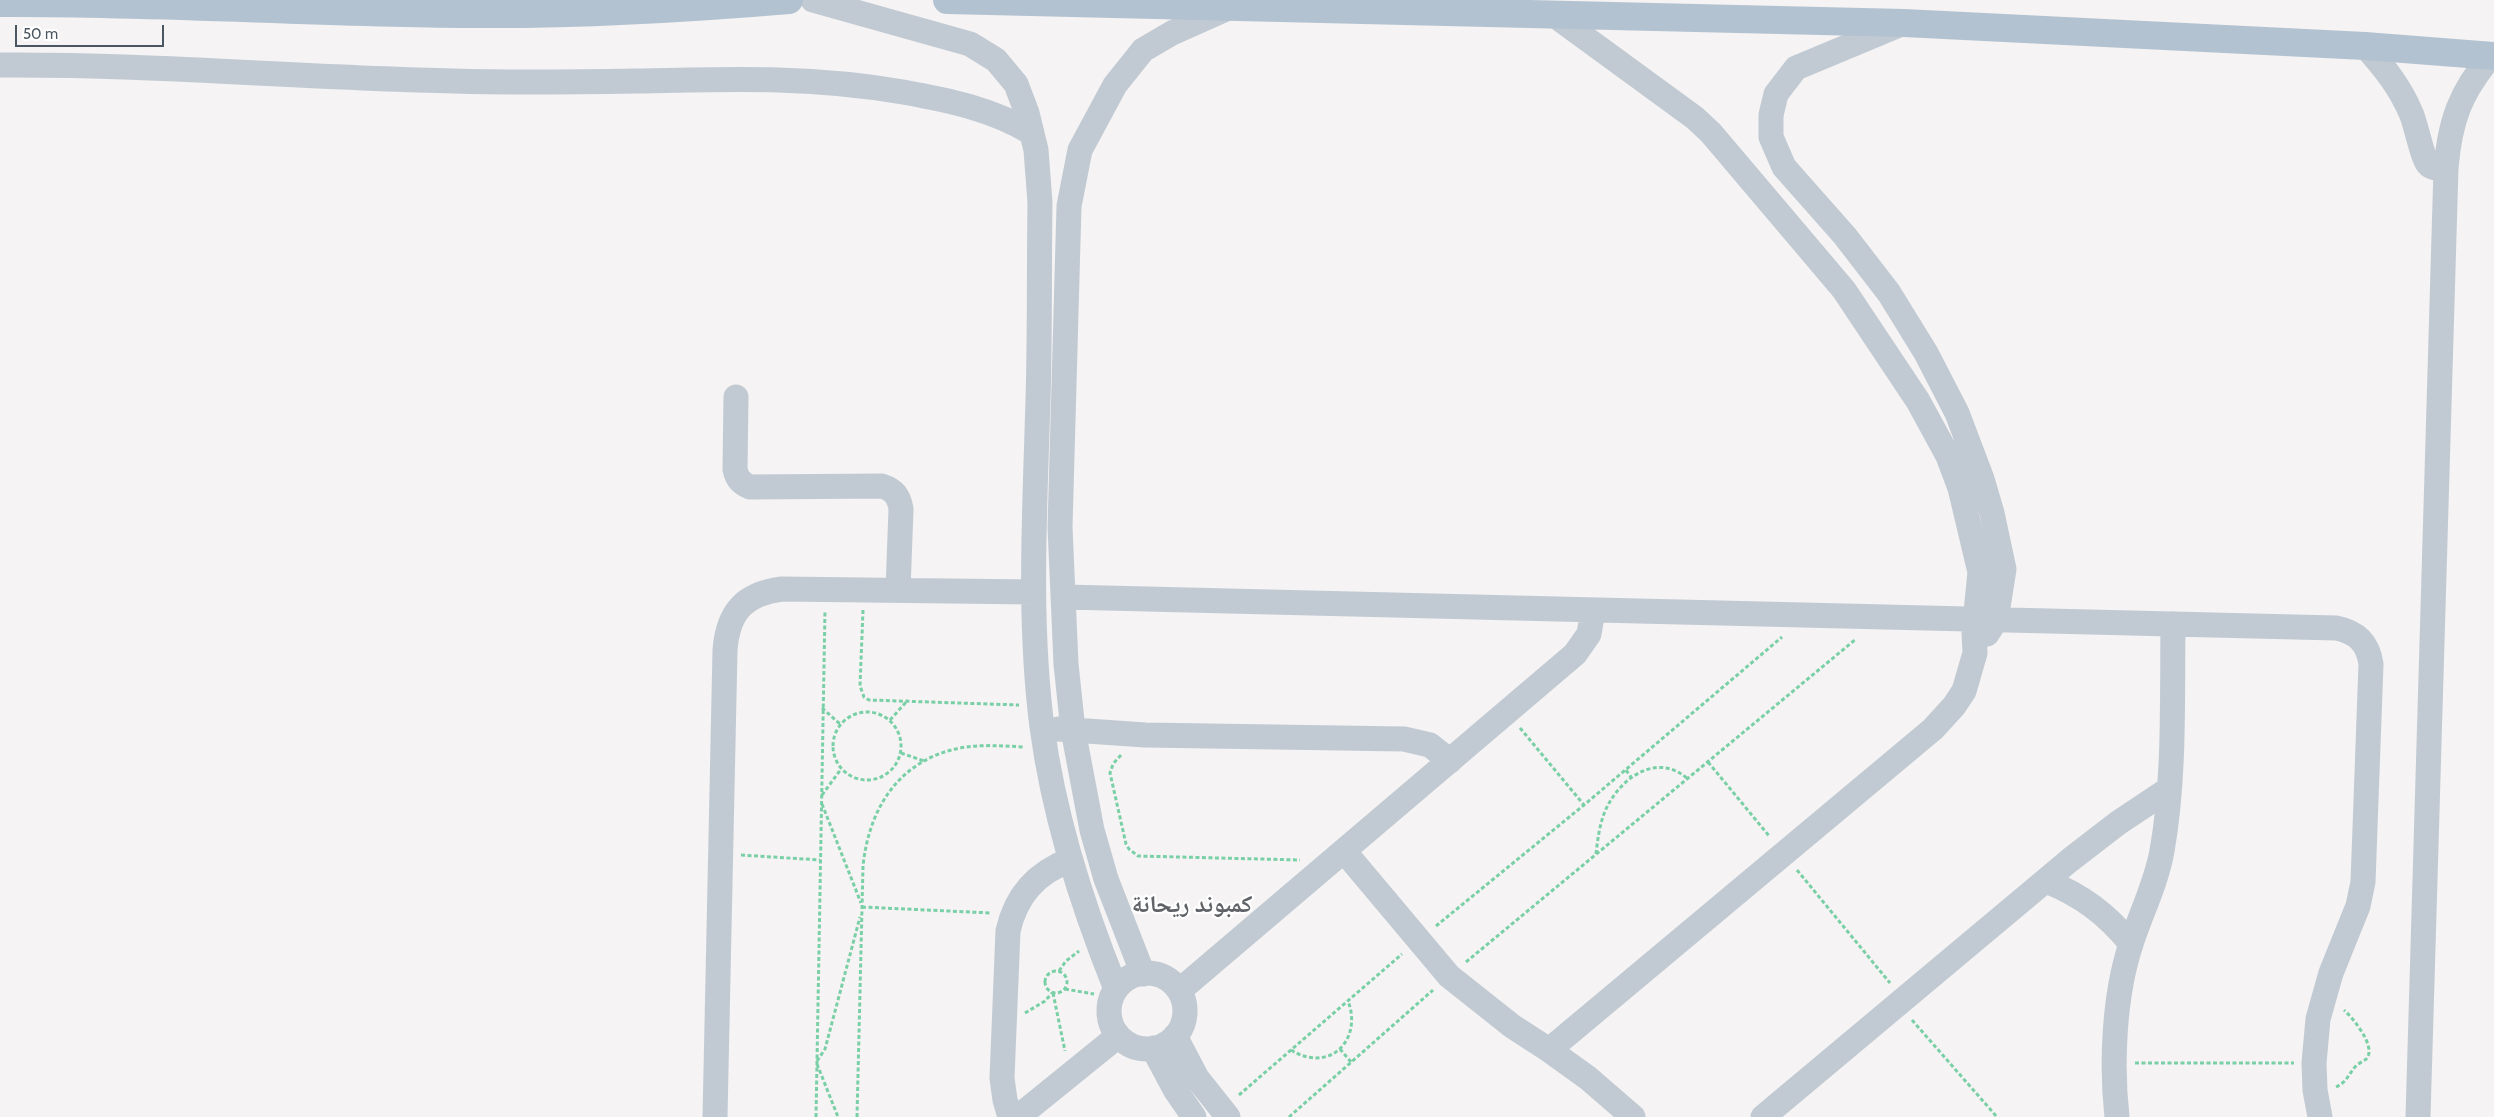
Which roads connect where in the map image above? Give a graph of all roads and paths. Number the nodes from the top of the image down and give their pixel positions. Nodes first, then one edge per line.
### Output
1 (789, 0) edge
2 (813, 0) edge
3 (947, 0) edge
4 (0, 3) edge
5 (1228, 8) junction
6 (1554, 15) junction
7 (1904, 23) junction
8 (2365, 46) junction
9 (2493, 55) edge
10 (0, 65) edge
11 (1032, 133) junction
12 (2446, 168) junction
13 (1038, 378) junction
14 (1063, 379) junction
15 (736, 397) dead end
16 (1971, 446) junction
17 (1948, 456) junction
18 (1033, 527) junction
19 (1060, 527) junction
20 (826, 589) junction
21 (863, 590) junction
22 (898, 590) junction
23 (1033, 592) junction
24 (1065, 597) junction
25 (1593, 610) junction
26 (1808, 615) junction
27 (1883, 617) junction
28 (1986, 619) junction
29 (2173, 624) junction
30 (908, 700) junction
31 (822, 708) junction
32 (1507, 712) junction
33 (890, 720) junction
34 (840, 724) junction
35 (1043, 727) junction
36 (1073, 730) junction
37 (1145, 735) junction
38 (901, 753) junction
39 (924, 761) junction
40 (1450, 761) junction
41 (1708, 762) junction
42 (841, 769) junction
43 (1626, 770) junction
44 (1632, 778) junction
45 (1688, 779) junction
46 (2169, 789) junction
47 (822, 796) junction
48 (821, 801) junction
49 (1584, 805) junction
50 (720, 854) junction
51 (1596, 854) junction
52 (1784, 854) junction
53 (1338, 856) junction
54 (820, 860) junction
55 (1070, 860) junction
56 (2046, 881) junction
57 (862, 908) junction
58 (1012, 914) junction
59 (1417, 941) junction
60 (2131, 944) junction
61 (1098, 946) junction
62 (1059, 971) junction
63 (1143, 974) junction
64 (1449, 976) junction
65 (1065, 989) junction
66 (1179, 991) junction
67 (1052, 993) junction
68 (1114, 993) junction
69 (2323, 997) junction
70 (1348, 1001) junction
71 (1902, 1003) junction
72 (1004, 1016) junction
73 (1118, 1036) junction
74 (1175, 1036) junction
75 (1153, 1048) junction
76 (1340, 1049) junction
77 (1291, 1050) junction
78 (1550, 1050) junction
79 (817, 1062) junction
80 (1351, 1062) junction
81 (2115, 1063) junction
82 (2314, 1063) junction
83 (1070, 1075) junction
84 (2315, 1090) junction
85 (1795, 1091) junction
86 (1224, 1114) edge
87 (2115, 1116) edge
88 (715, 1117) edge
89 (816, 1117) edge
90 (838, 1117) edge
91 (857, 1117) edge
92 (1010, 1117) edge
93 (1018, 1117) edge
94 (1194, 1117) edge
95 (1288, 1117) edge
96 (1633, 1117) edge
97 (1764, 1117) edge
98 (1790, 1117) edge
99 (1997, 1117) edge
100 (2320, 1117) edge
101 (2418, 1117) edge

1 - 4 main road
2 - 11 street
3 - 5 main road
5 - 6 main road
5 - 14 street
6 - 7 main road
6 - 17 street
7 - 8 main road
7 - 16 street
8 - 9 main road
8 - 12 street
9 - 12 street
10 - 11 street
11 - 13 street
12 - 101 street
13 - 14 street
13 - 18 street
14 - 19 street
15 - 22 street
16 - 17 street
16 - 28 street
17 - 28 street
18 - 19 street
18 - 23 street
19 - 24 street
20 - 21 street
20 - 31 path
20 - 50 street
21 - 22 street
21 - 30 path
22 - 23 street
23 - 35 street
24 - 25 street
24 - 36 street
25 - 26 street
25 - 32 street
26 - 27 street
26 - 43 path
27 - 28 street
27 - 41 path
28 - 29 street
28 - 52 street
29 - 46 street
29 - 69 street
30 - 33 path
30 - 35 path
31 - 34 path
31 - 47 path
32 - 40 street
32 - 49 path
33 - 34 path
33 - 38 path
34 - 42 path
35 - 36 street
35 - 39 path
35 - 55 street
36 - 37 street
36 - 63 street
37 - 40 street
37 - 53 path
38 - 39 path
38 - 42 path
39 - 57 path
40 - 53 street
41 - 45 path
41 - 52 path
42 - 47 path
43 - 44 path
43 - 49 path
44 - 45 path
44 - 51 path
45 - 51 path
46 - 56 street
46 - 60 street
47 - 48 path
48 - 54 path
48 - 57 path
49 - 59 path
50 - 54 path
50 - 88 street
51 - 64 path
52 - 71 path
52 - 78 street
53 - 59 street
53 - 66 street
54 - 79 path
55 - 58 street
55 - 61 street
56 - 60 street
56 - 71 street
57 - 58 path
57 - 79 path
57 - 91 path
58 - 72 street
59 - 64 street
59 - 70 path
60 - 81 street
61 - 62 path
61 - 68 street
62 - 65 path
62 - 67 path
63 - 66 street
63 - 68 street
64 - 78 street
64 - 80 path
65 - 67 path
65 - 68 path
66 - 74 street
67 - 72 path
67 - 83 path
68 - 73 street
69 - 82 street
69 - 84 path
70 - 76 path
70 - 77 path
71 - 85 street
71 - 99 path
72 - 92 street
73 - 75 street
73 - 83 street
74 - 75 street
74 - 86 street
75 - 94 street
76 - 77 path
76 - 80 path
77 - 86 path
78 - 96 street
79 - 89 path
79 - 90 path
80 - 95 path
81 - 82 path
81 - 87 street
82 - 84 street
83 - 93 street
84 - 100 street
85 - 97 street
85 - 98 street

